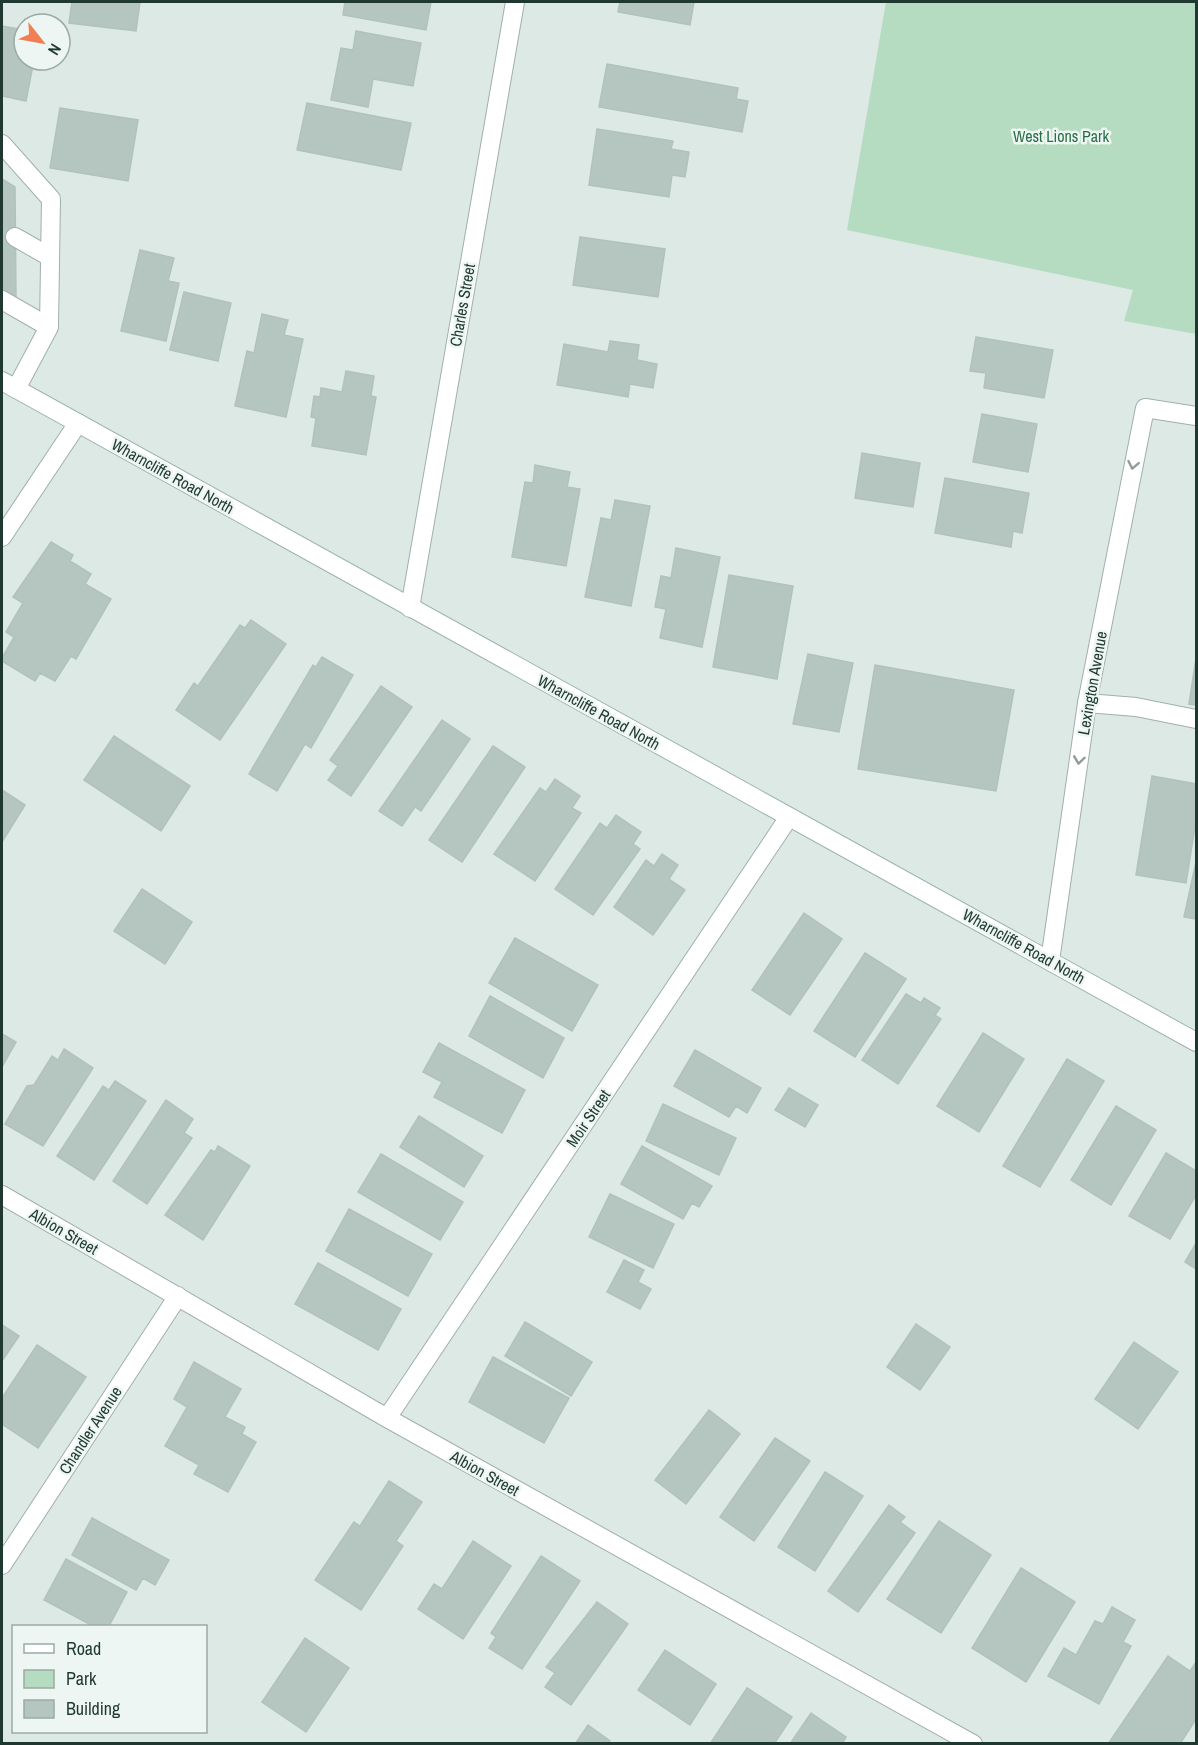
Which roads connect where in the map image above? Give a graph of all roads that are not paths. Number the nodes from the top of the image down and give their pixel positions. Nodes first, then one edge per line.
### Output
1 (514, 2) edge
2 (2, 144) edge
3 (15, 237) dead end
4 (50, 256) junction
5 (2, 300) edge
6 (49, 327) junction
7 (9, 385) edge
8 (1197, 416) edge
9 (78, 423) junction
10 (2, 537) edge
11 (410, 608) junction
12 (1087, 703) junction
13 (1197, 719) edge
14 (789, 817) junction
15 (1050, 961) junction
16 (1197, 1042) edge
17 (2, 1196) edge
18 (178, 1296) junction
19 (387, 1418) junction
20 (2, 1564) edge
21 (973, 1743) edge

1 - 11 street, Charles Street
2 - 4 street
3 - 4 street
4 - 6 street
5 - 6 street
6 - 7 street
7 - 9 street, Wharncliffe Road North
8 -> 12 street, Lexington Avenue
9 - 10 street
9 - 11 street, Wharncliffe Road North
11 - 14 street, Wharncliffe Road North
12 - 13 street
12 -> 15 street, Lexington Avenue
14 - 15 street, Wharncliffe Road North
14 - 19 street, Moir Street
15 - 16 street, Wharncliffe Road North
17 - 18 street, Albion Street
18 - 19 street, Albion Street
18 - 20 street, Chandler Avenue
19 - 21 street, Albion Street

